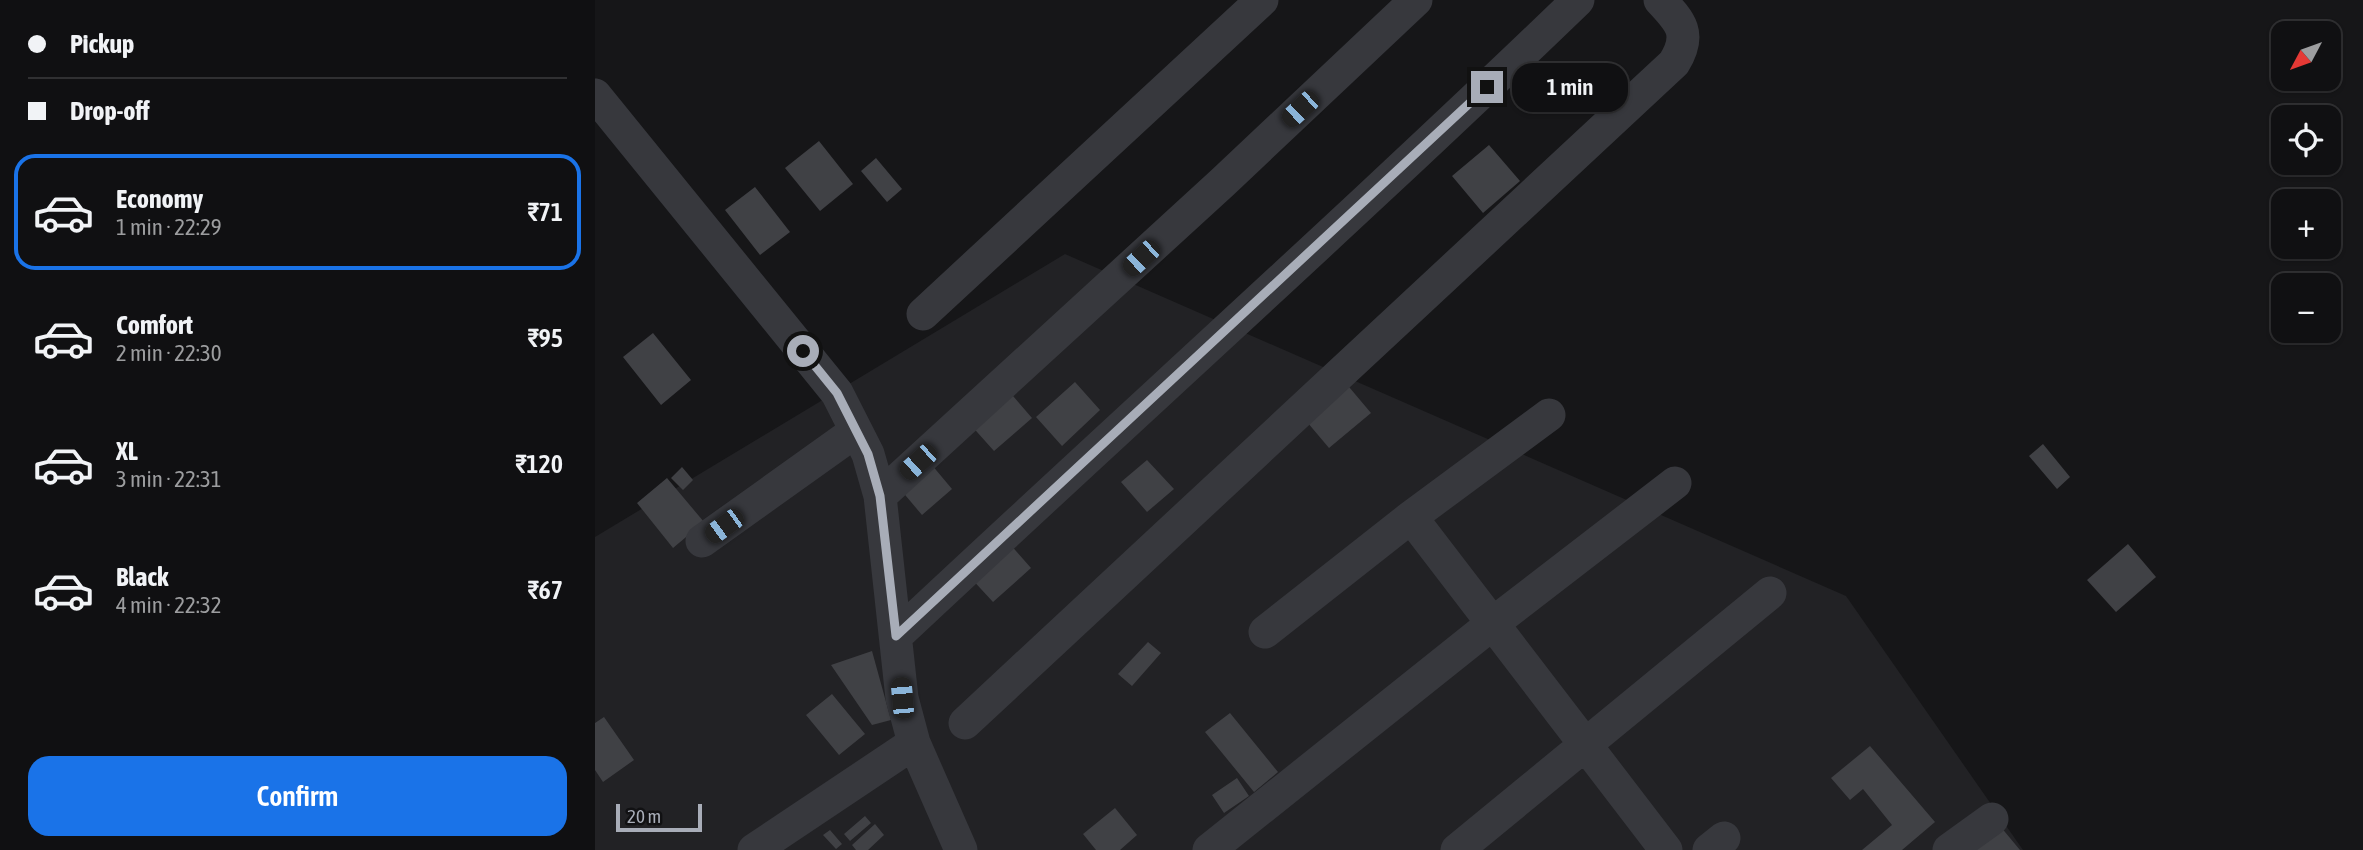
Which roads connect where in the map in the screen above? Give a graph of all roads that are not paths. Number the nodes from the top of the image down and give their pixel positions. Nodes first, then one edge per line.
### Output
1 (1262, 0) edge
2 (1416, 0) edge
3 (1578, 0) edge
4 (1660, 0) edge
5 (595, 95) edge
6 (923, 314) dead end
7 (1549, 415) dead end
8 (856, 430) junction
9 (1675, 483) dead end
10 (880, 496) junction
11 (1411, 517) junction
12 (702, 541) dead end
13 (1770, 593) dead end
14 (1492, 624) junction
15 (1265, 632) dead end
16 (896, 636) junction
17 (965, 723) dead end
18 (1586, 742) junction
19 (914, 743) junction
20 (1991, 819) dead end
21 (754, 850) edge
22 (961, 850) edge
23 (1209, 850) edge
24 (1457, 850) edge
25 (1666, 850) edge
26 (1949, 850) edge

1 - 6 street
2 - 10 street
3 - 16 street
4 - 17 street
5 - 8 street
7 - 11 street
8 - 10 street
8 - 12 street
9 - 14 street
10 - 16 street
11 - 14 street
11 - 15 street
13 - 18 street
14 - 18 street
14 - 23 street
16 - 19 street
18 - 24 street
18 - 25 street
19 - 21 street
19 - 22 street
20 - 26 street

